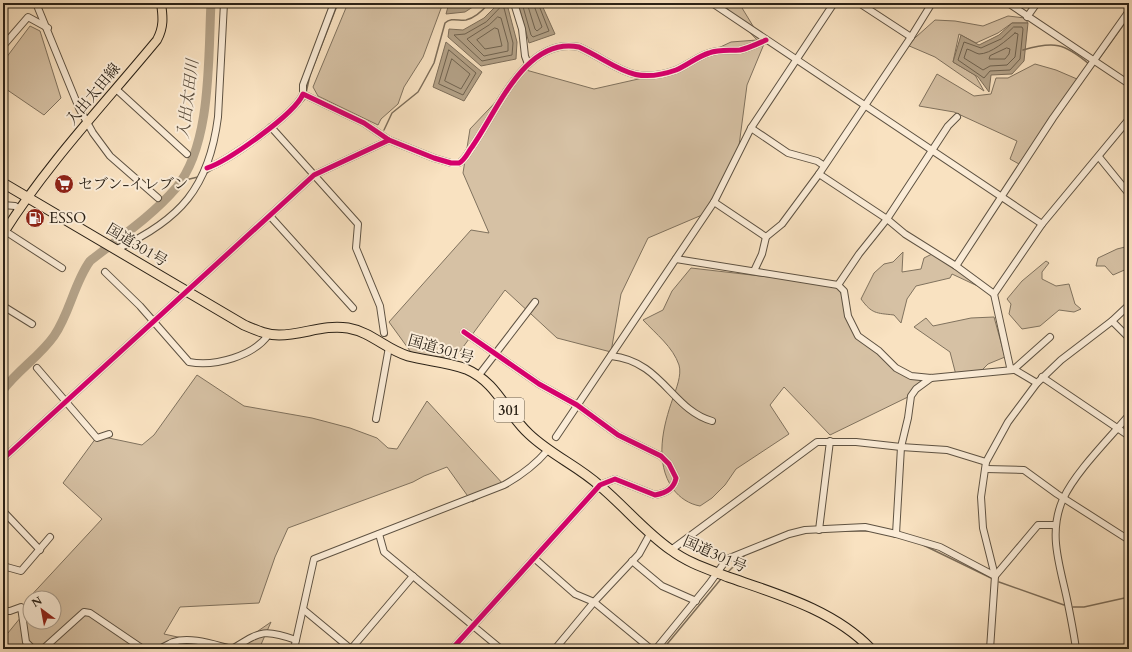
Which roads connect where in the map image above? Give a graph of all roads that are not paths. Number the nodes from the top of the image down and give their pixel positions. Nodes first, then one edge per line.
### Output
1 (36, 3) edge
2 (161, 3) edge
3 (224, 3) edge
4 (334, 3) edge
5 (514, 3) edge
6 (712, 3) edge
7 (834, 3) edge
8 (859, 3) edge
9 (932, 3) edge
10 (1008, 3) edge
11 (1037, 3) edge
12 (1129, 11) edge
13 (1028, 17) junction
14 (48, 28) junction
15 (911, 37) junction
16 (766, 40) junction
17 (3, 46) edge
18 (797, 60) junction
19 (528, 64) junction
20 (1094, 64) junction
21 (1129, 84) edge
22 (116, 90) junction
23 (303, 94) junction
24 (864, 105) junction
25 (957, 117) dead end
26 (1129, 119) edge
27 (87, 122) junction
28 (271, 127) junction
29 (751, 128) junction
30 (389, 140) junction
31 (932, 150) junction
32 (187, 154) dead end
33 (1099, 157) junction
34 (823, 165) junction
35 (207, 168) junction
36 (818, 174) junction
37 (314, 175) junction
38 (3, 183) edge
39 (1129, 194) edge
40 (29, 197) junction
41 (1001, 197) junction
42 (158, 198) dead end
43 (714, 202) junction
44 (3, 205) edge
45 (20, 209) junction
46 (270, 216) junction
47 (887, 219) junction
48 (1042, 224) junction
49 (4, 232) edge
50 (766, 237) junction
51 (117, 249) junction
52 (676, 258) junction
53 (956, 266) junction
54 (62, 268) dead end
55 (105, 272) dead end
56 (754, 272) junction
57 (838, 285) junction
58 (187, 291) junction
59 (994, 294) junction
60 (535, 302) dead end
61 (1129, 305) edge
62 (3, 306) edge
63 (353, 308) dead end
64 (1112, 321) junction
65 (153, 322) junction
66 (32, 324) dead end
67 (464, 332) dead end
68 (384, 333) dead end
69 (269, 334) junction
70 (1050, 337) dead end
71 (1129, 338) edge
72 (389, 347) junction
73 (494, 354) junction
74 (611, 356) junction
75 (37, 368) dead end
76 (1013, 370) junction
77 (479, 375) junction
78 (1042, 377) junction
79 (931, 378) junction
80 (1037, 383) junction
81 (64, 402) junction
82 (577, 405) junction
83 (1129, 415) edge
84 (376, 419) dead end
85 (712, 421) dead end
86 (1118, 429) junction
87 (109, 434) dead end
88 (1129, 436) edge
89 (556, 437) dead end
90 (830, 441) junction
91 (901, 447) junction
92 (547, 451) junction
93 (3, 459) edge
94 (986, 462) junction
95 (986, 469) junction
96 (600, 485) junction
97 (1064, 498) junction
98 (3, 511) edge
99 (1055, 525) junction
100 (819, 530) junction
101 (379, 534) junction
102 (650, 534) junction
103 (896, 534) junction
104 (50, 537) dead end
105 (1129, 540) edge
106 (40, 550) junction
107 (671, 550) junction
108 (534, 558) junction
109 (632, 561) junction
110 (3, 566) edge
111 (716, 572) junction
112 (413, 576) junction
113 (995, 576) junction
114 (696, 600) junction
115 (594, 602) junction
116 (304, 610) junction
117 (3, 611) edge
118 (472, 625) junction
119 (296, 640) junction
120 (867, 647) edge
121 (33, 649) edge
122 (43, 649) edge
123 (143, 649) edge
124 (159, 649) edge
125 (294, 649) edge
126 (351, 649) edge
127 (452, 649) edge
128 (501, 649) edge
129 (555, 649) edge
130 (651, 649) edge
131 (656, 649) edge
132 (990, 649) edge
133 (1076, 649) edge

1 - 14 street
2 - 22 main road, 入出太田線
3 - 35 street
4 - 23 street
5 - 19 street
6 - 16 street
7 - 18 street
8 - 15 street
9 - 15 street
10 - 13 street
11 - 13 street
12 - 20 street
13 - 20 street
14 - 17 street
14 - 27 street
15 - 24 street
16 - 18 street
16 - 19 street
18 - 24 street
18 - 29 street
19 - 30 street
20 - 21 street
20 - 41 street
22 - 27 main road, 入出太田線
22 - 32 street
23 - 28 street
23 - 30 street
24 - 31 street
24 - 34 street
25 - 31 street
26 - 33 street
27 - 40 main road, 入出太田線
27 - 42 street
28 - 35 street
28 - 37 street
29 - 34 street
29 - 43 street
30 - 37 street
31 - 41 street
31 - 47 street
33 - 39 street
33 - 48 street
34 - 36 street
35 - 51 street
36 - 47 street
36 - 50 street
37 - 46 street
37 - 68 street
38 - 40 highway, 国道301号 / 301
40 - 45 main road, 入出太田線
40 - 51 highway, 国道301号 / 301
41 - 48 street
41 - 53 street
43 - 50 street
43 - 52 street
44 - 45 street
45 - 49 main road, 入出太田線
46 - 58 street
46 - 63 street
47 - 53 street
47 - 57 street
48 - 59 street
49 - 54 street
50 - 56 street
51 - 58 highway, 国道301号 / 301
52 - 56 street
52 - 74 street
53 - 59 street
55 - 65 street
56 - 57 street
57 - 79 street
58 - 65 street
58 - 69 highway, 国道301号 / 301
59 - 76 street
60 - 73 street
61 - 64 street
62 - 66 street
64 - 71 street
64 - 78 street
65 - 69 street
65 - 81 street
67 - 73 street
69 - 72 highway, 国道301号 / 301
70 - 76 street
72 - 77 highway, 国道301号 / 301
72 - 84 street
73 - 77 street
73 - 82 street
74 - 82 street
74 - 85 street
75 - 81 street
76 - 79 street
76 - 80 street
77 - 92 highway, 国道301号 / 301
78 - 80 street
78 - 86 street
79 - 91 street
80 - 94 street
81 - 87 street
81 - 93 street
82 - 89 street
82 - 96 street
83 - 86 street
86 - 88 street
86 - 97 street
90 - 91 street
90 - 100 street
90 - 107 street
91 - 94 street
91 - 103 street
92 - 96 highway, 国道301号 / 301
92 - 101 street
94 - 95 street
95 - 97 street
95 - 113 street
96 - 102 highway, 国道301号 / 301
96 - 108 street
97 - 99 street
97 - 105 street
98 - 106 street
99 - 113 street
99 - 133 street
100 - 103 street
100 - 111 street
101 - 112 street
101 - 116 street
102 - 107 highway, 国道301号 / 301
102 - 109 street
103 - 113 street
104 - 106 street
106 - 110 street
107 - 111 highway, 国道301号 / 301
108 - 115 street
108 - 118 street
109 - 114 street
109 - 115 street
111 - 114 street
111 - 120 highway, 国道301号 / 301
112 - 118 street
112 - 126 street
113 - 132 street
114 - 131 street
115 - 129 street
115 - 130 street
116 - 119 street
116 - 126 street
117 - 121 street
118 - 127 street
118 - 128 street
119 - 124 street
119 - 125 street
122 - 123 street

